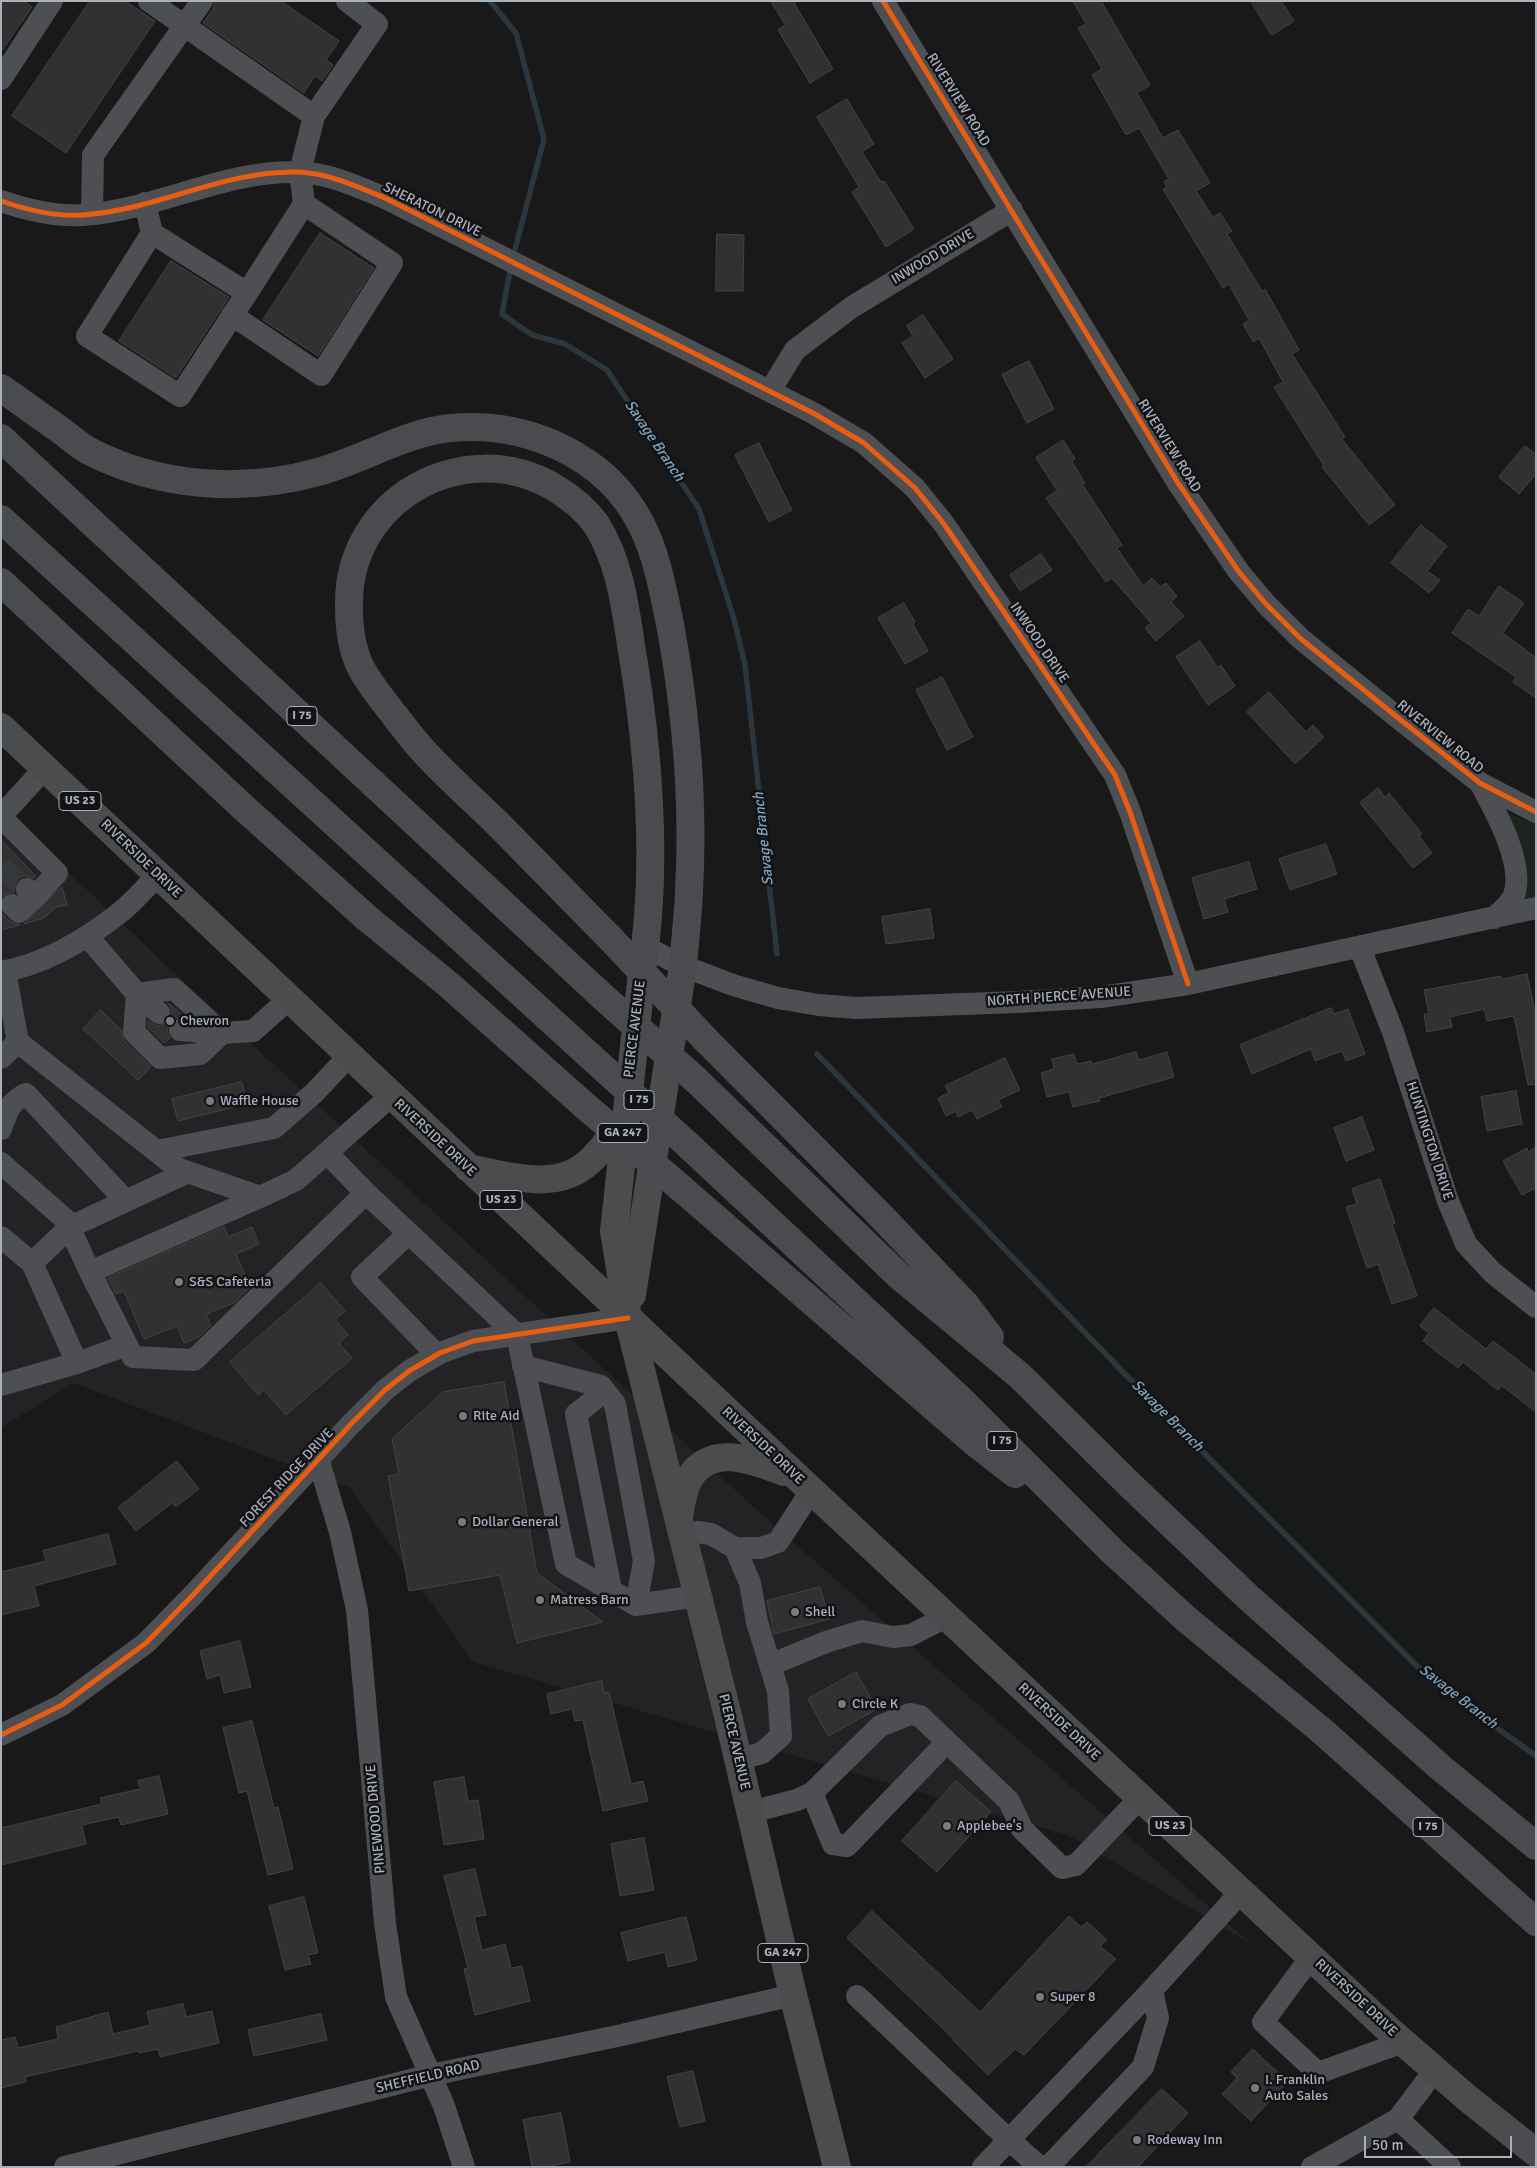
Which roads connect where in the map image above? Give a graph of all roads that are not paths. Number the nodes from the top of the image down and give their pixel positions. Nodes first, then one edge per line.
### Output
1 (52, 1) edge
2 (149, 1) edge
3 (202, 1) edge
4 (347, 1) edge
5 (883, 1) edge
6 (185, 28) junction
7 (1, 79) edge
8 (314, 116) junction
9 (300, 172) junction
10 (1, 201) edge
11 (145, 203) junction
12 (304, 204) junction
13 (1012, 210) junction
14 (92, 214) junction
15 (152, 233) junction
16 (247, 293) junction
17 (232, 315) junction
18 (1, 388) edge
19 (770, 391) junction
20 (1, 438) edge
21 (1, 518) edge
22 (1, 582) edge
23 (1, 727) edge
24 (45, 768) junction
25 (1480, 783) junction
26 (1536, 812) edge
27 (1, 817) edge
28 (158, 876) junction
29 (24, 897) dead end
30 (1536, 908) edge
31 (1494, 918) junction
32 (87, 936) junction
33 (644, 947) junction
34 (1360, 948) junction
35 (683, 966) junction
36 (3, 972) edge
37 (1188, 984) junction
38 (137, 994) junction
39 (289, 999) junction
40 (159, 1013) dead end
41 (180, 1030) dead end
42 (222, 1033) junction
43 (18, 1042) junction
44 (349, 1056) junction
45 (1, 1058) edge
46 (391, 1096) junction
47 (625, 1119) junction
48 (1, 1129) edge
49 (157, 1151) junction
50 (327, 1153) junction
51 (1, 1162) edge
52 (468, 1168) junction
53 (188, 1172) junction
54 (366, 1192) junction
55 (260, 1197) junction
56 (126, 1201) junction
57 (70, 1227) junction
58 (409, 1233) junction
59 (1, 1237) edge
60 (32, 1263) junction
61 (90, 1272) junction
62 (1536, 1307) edge
63 (628, 1318) junction
64 (516, 1335) junction
65 (128, 1345) junction
66 (436, 1355) junction
67 (77, 1363) junction
68 (523, 1366) junction
69 (1020, 1376) junction
70 (1, 1384) edge
71 (605, 1391) junction
72 (318, 1462) junction
73 (803, 1484) junction
74 (681, 1527) junction
75 (735, 1548) junction
76 (1112, 1551) junction
77 (611, 1590) junction
78 (698, 1596) junction
79 (636, 1605) junction
80 (946, 1617) junction
81 (770, 1665) junction
82 (1, 1735) edge
83 (947, 1742) junction
84 (738, 1759) junction
85 (812, 1793) junction
86 (1140, 1798) junction
87 (751, 1812) junction
88 (1536, 1846) edge
89 (1241, 1892) junction
90 (1536, 1922) edge
91 (1311, 1957) junction
92 (1152, 1990) junction
93 (793, 1995) junction
94 (857, 1996) dead end
95 (1403, 2042) junction
96 (1435, 2070) junction
97 (431, 2075) junction
98 (1398, 2119) junction
99 (1009, 2140) junction
100 (1536, 2153) edge
101 (65, 2167) edge
102 (464, 2167) edge
103 (838, 2167) edge
104 (983, 2167) edge
105 (1040, 2167) edge
106 (1048, 2167) edge
107 (1312, 2167) edge
108 (1450, 2167) edge

1 - 7 street
2 - 6 street
3 - 6 street
4 - 8 street
5 - 13 street, RIVERVIEW ROAD
6 - 8 street
6 - 14 street
8 - 9 street
9 - 11 street, SHERATON DRIVE
9 - 12 street
9 - 19 street, SHERATON DRIVE
10 - 14 street, SHERATON DRIVE
11 - 14 street, SHERATON DRIVE
11 - 15 street
12 - 16 street
12 - 17 street
13 - 19 street, INWOOD DRIVE
13 - 25 street, RIVERVIEW ROAD
15 - 16 street
15 - 17 street
16 - 17 street
18 - 35 highway
19 - 37 street, INWOOD DRIVE
20 - 69 highway, I 75, bridge
21 - 76 highway, I 75, bridge
22 - 76 highway, bridge
23 - 24 main road, RIVERSIDE DRIVE / US 23
24 - 27 street
24 - 28 main road, RIVERSIDE DRIVE / US 23
25 - 26 street, RIVERVIEW ROAD
25 - 31 street, RIVERVIEW ROAD
27 - 29 street
28 - 32 street
28 - 39 main road, RIVERSIDE DRIVE / US 23
30 - 31 street, NORTH PIERCE AVENUE
31 - 34 street, NORTH PIERCE AVENUE
32 - 36 street
32 - 38 street
33 - 35 street, NORTH PIERCE AVENUE
33 - 47 main road, PIERCE AVENUE / GA 247
33 - 69 highway, bridge
34 - 37 street, NORTH PIERCE AVENUE
34 - 62 street, HUNTINGTON DRIVE
35 - 37 street, NORTH PIERCE AVENUE
35 - 63 main road, PIERCE AVENUE / GA 247
36 - 43 street
38 - 40 street
38 - 42 street
38 - 42 street
39 - 42 street
39 - 44 main road, RIVERSIDE DRIVE / US 23
41 - 42 street
43 - 45 street
43 - 49 street
44 - 46 main road, RIVERSIDE DRIVE / US 23
44 - 49 street
46 - 50 street
46 - 52 main road, RIVERSIDE DRIVE / US 23
47 - 52 main road
47 - 63 main road, PIERCE AVENUE / GA 247
48 - 56 street
49 - 53 street
50 - 54 street
50 - 55 street
51 - 57 street
52 - 63 main road, RIVERSIDE DRIVE / US 23
53 - 55 street
53 - 56 street
54 - 58 street
54 - 65 street
55 - 61 street
56 - 57 street
57 - 60 street
57 - 61 street
58 - 64 street
58 - 66 street
59 - 60 street
60 - 67 street
61 - 65 street
63 - 64 street, FOREST RIDGE DRIVE
63 - 73 main road, RIVERSIDE DRIVE / US 23
63 - 74 main road, PIERCE AVENUE / GA 247
64 - 66 street, FOREST RIDGE DRIVE
64 - 68 street
65 - 67 street
66 - 72 street, FOREST RIDGE DRIVE
67 - 70 street
68 - 71 street
68 - 77 street
69 - 88 highway, I 75
71 - 77 street
71 - 79 street
72 - 82 street, FOREST RIDGE DRIVE
72 - 97 street, PINEWOOD DRIVE
73 - 74 main road
73 - 75 street
73 - 80 main road, RIVERSIDE DRIVE / US 23
74 - 75 street
74 - 78 main road, PIERCE AVENUE / GA 247
75 - 81 street
76 - 90 highway, I 75
77 - 79 street
78 - 79 street
78 - 84 main road, PIERCE AVENUE / GA 247
80 - 81 street
80 - 86 main road, RIVERSIDE DRIVE / US 23
81 - 84 street
83 - 85 street
83 - 85 street
83 - 86 street
84 - 87 main road, PIERCE AVENUE / GA 247
85 - 87 street
86 - 89 main road, RIVERSIDE DRIVE / US 23
87 - 93 main road, PIERCE AVENUE / GA 247
89 - 91 main road, RIVERSIDE DRIVE / US 23
89 - 92 street
91 - 95 main road, RIVERSIDE DRIVE / US 23
91 - 95 street
92 - 99 street
92 - 106 street
93 - 97 street, SHEFFIELD ROAD
93 - 103 main road, PIERCE AVENUE / GA 247
94 - 99 street
95 - 96 main road, RIVERSIDE DRIVE / US 23
96 - 98 street
96 - 100 main road, RIVERSIDE DRIVE / US 23
97 - 101 street, SHEFFIELD ROAD
97 - 102 street, PINEWOOD DRIVE
98 - 107 street
98 - 108 street
99 - 104 street
99 - 105 street

